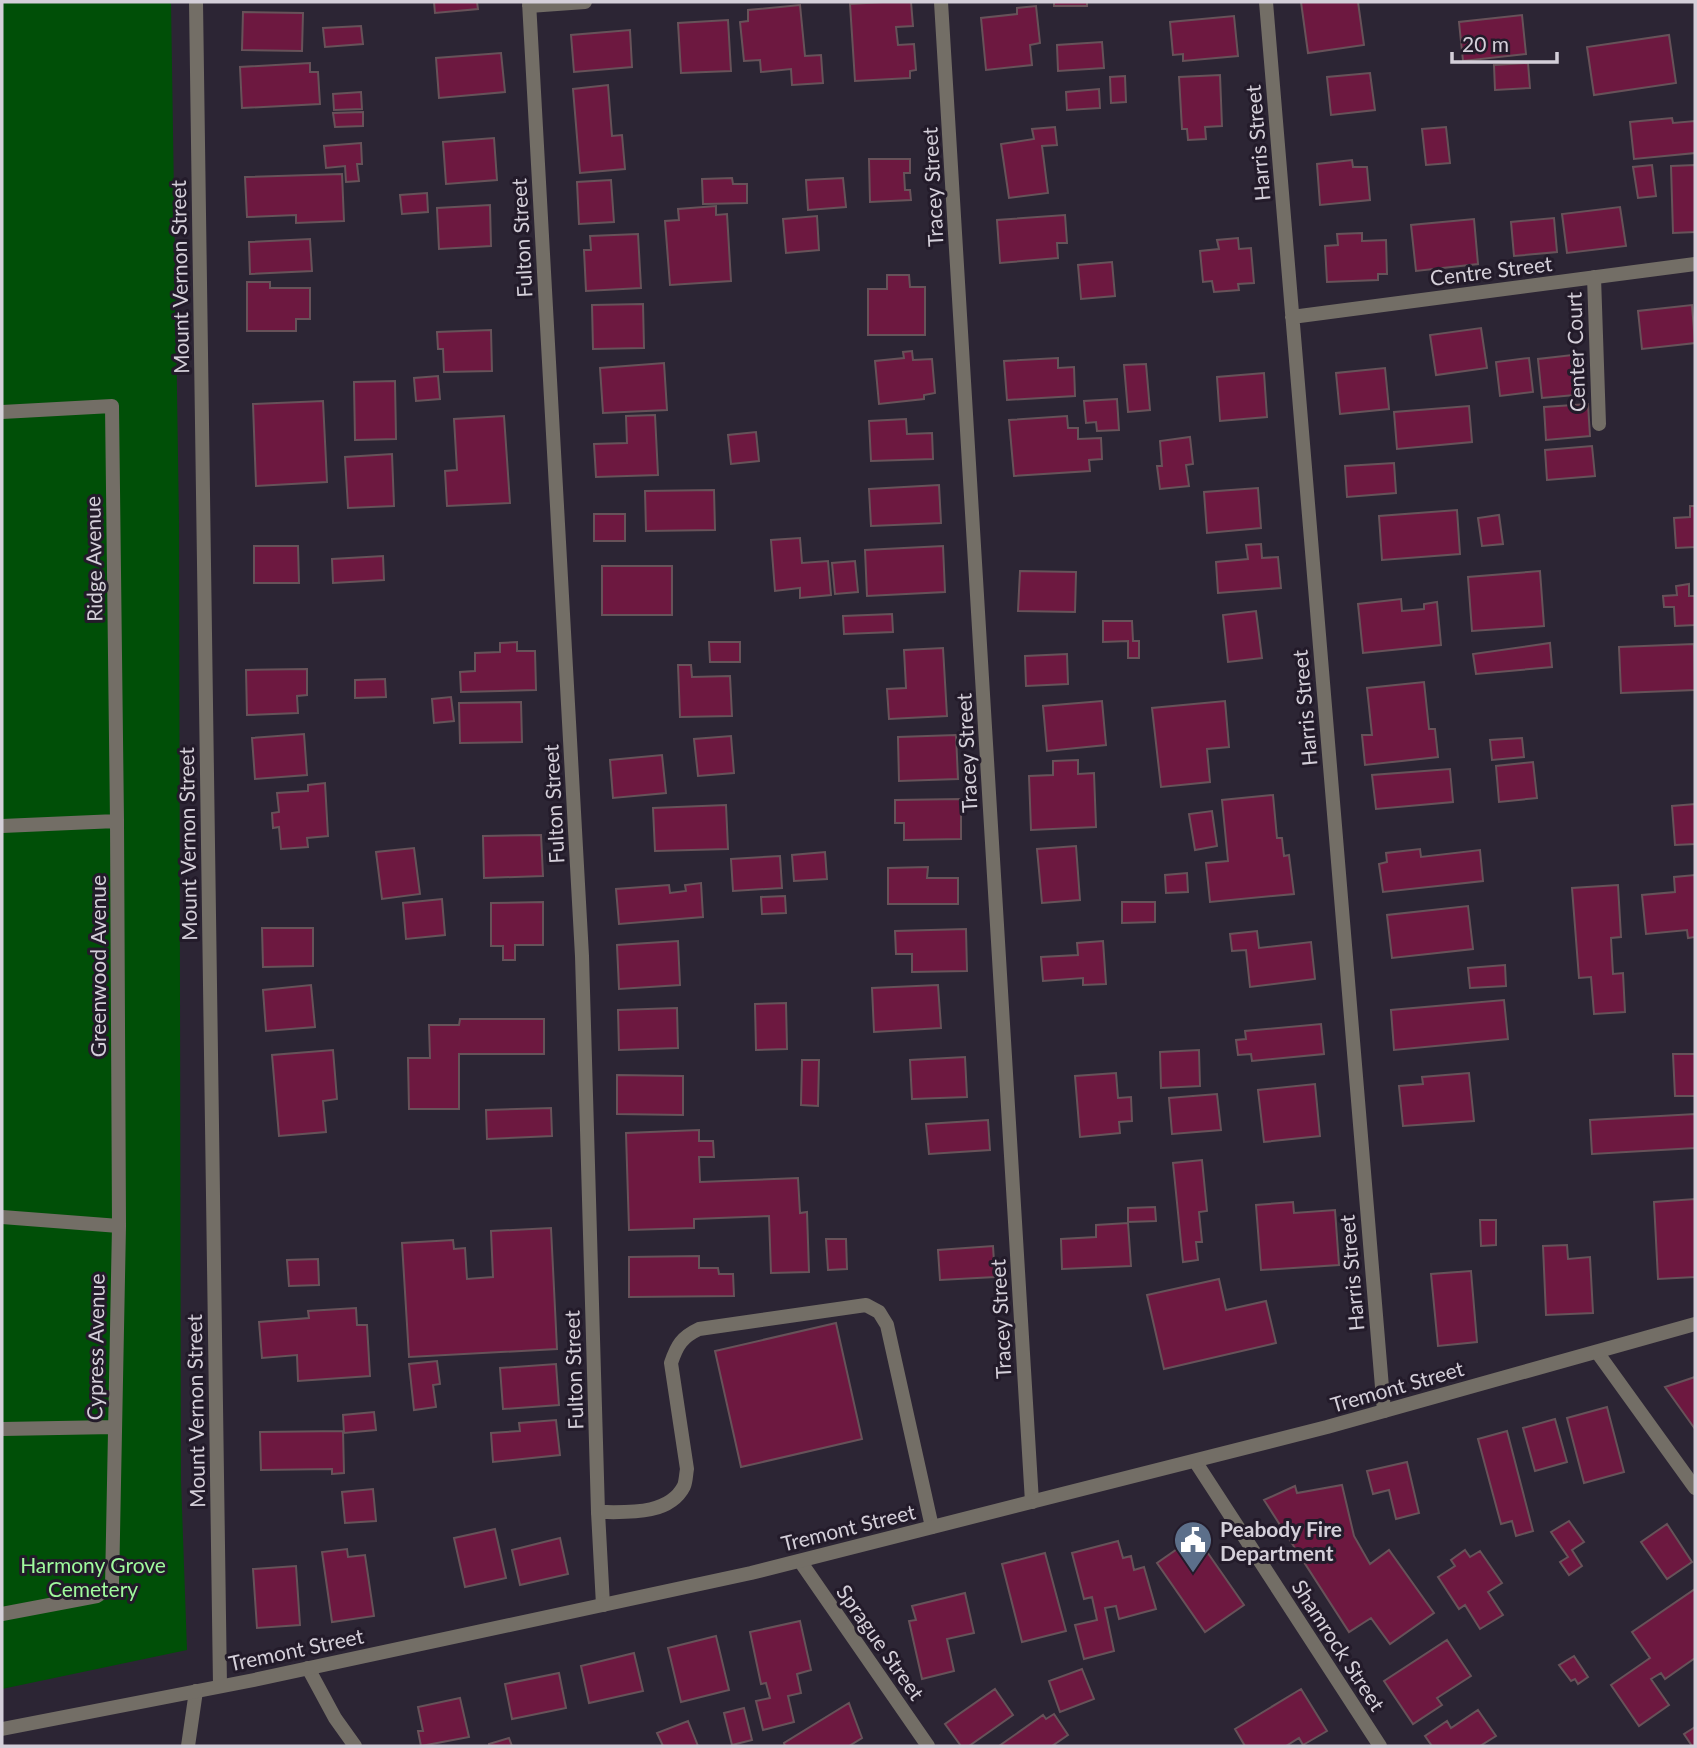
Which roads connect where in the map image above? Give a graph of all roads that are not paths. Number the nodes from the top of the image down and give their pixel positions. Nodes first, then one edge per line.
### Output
1 (196, 2) edge
2 (585, 2) edge
3 (942, 2) edge
4 (1266, 2) edge
5 (529, 4) edge
6 (1695, 264) edge
7 (1594, 277) junction
8 (1292, 317) junction
9 (2, 412) edge
10 (1599, 424) dead end
11 (117, 821) junction
12 (2, 826) edge
13 (2, 1217) edge
14 (119, 1226) junction
15 (1695, 1324) edge
16 (1597, 1352) junction
17 (1384, 1411) junction
18 (114, 1427) junction
19 (2, 1429) edge
20 (1195, 1461) junction
21 (1695, 1488) edge
22 (1032, 1502) junction
23 (598, 1513) junction
24 (932, 1527) junction
25 (800, 1561) junction
26 (603, 1605) junction
27 (2, 1614) edge
28 (308, 1668) junction
29 (220, 1686) junction
30 (196, 1691) junction
31 (2, 1729) edge
32 (188, 1746) edge
33 (355, 1746) edge
34 (928, 1746) edge
35 (1380, 1746) edge

1 - 29 street, Mount Vernon Street
2 - 5 street
3 - 22 street, Tracey Street
4 - 8 street, Harris Street
5 - 23 street, Fulton Street
6 - 7 street, Centre Street
7 - 8 street, Centre Street
7 - 10 street, Center Court
8 - 17 street, Harris Street
9 - 11 street, Ridge Avenue
11 - 12 street
11 - 14 street, Greenwood Avenue
13 - 14 street
14 - 18 street, Cypress Avenue
15 - 16 street, Tremont Street
16 - 17 street, Tremont Street
16 - 21 street
17 - 20 street, Tremont Street
18 - 19 street
18 - 27 street, Cypress Avenue
20 - 22 street, Tremont Street
20 - 35 street, Shamrock Street
22 - 24 street, Tremont Street
23 - 24 street
23 - 26 street, Fulton Street
24 - 25 street, Tremont Street
25 - 26 street, Tremont Street
25 - 34 street, Sprague Street
26 - 28 street, Tremont Street
28 - 29 street, Tremont Street
28 - 33 street
29 - 30 street, Tremont Street
30 - 31 street, Tremont Street
30 - 32 street

